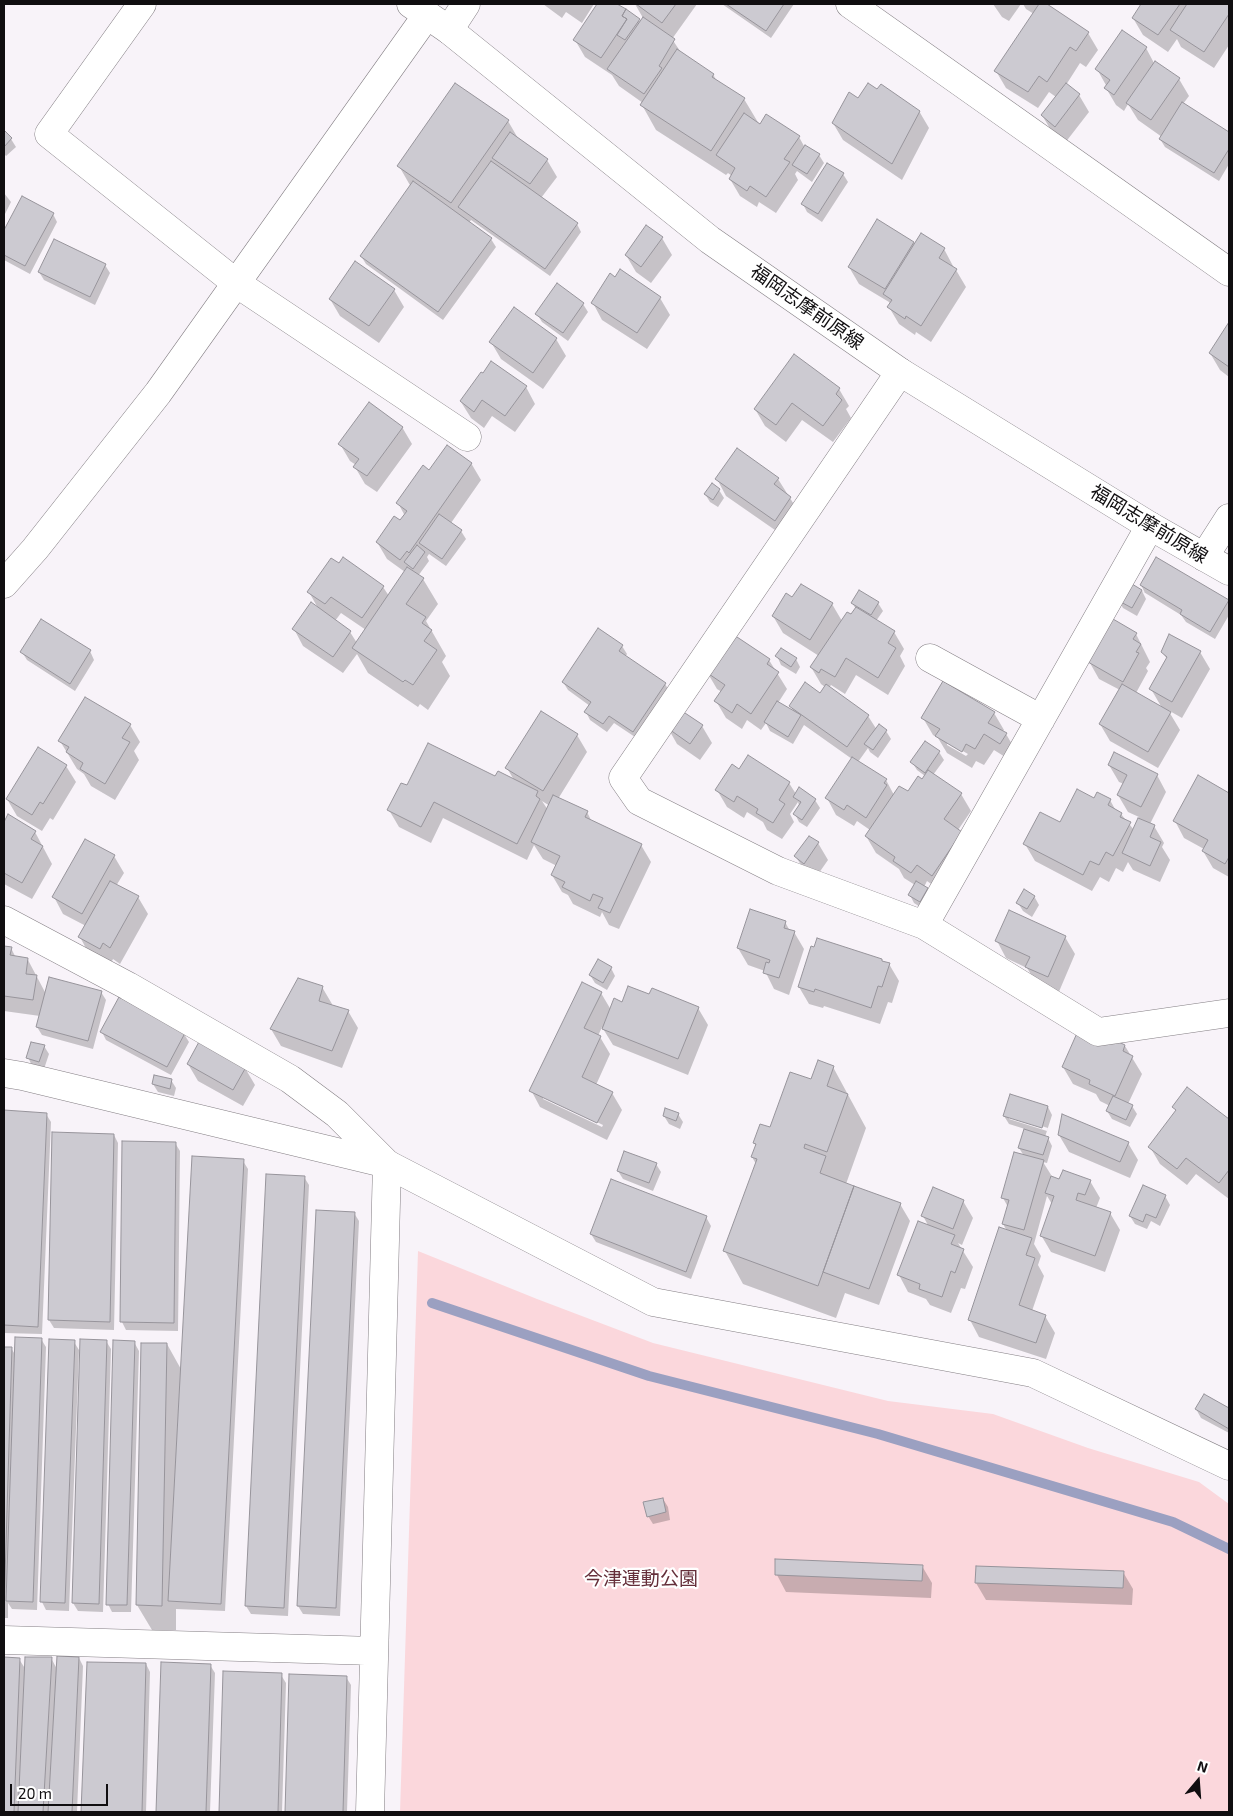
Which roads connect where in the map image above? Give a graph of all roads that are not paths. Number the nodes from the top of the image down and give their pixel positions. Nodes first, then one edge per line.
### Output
1 (142, 4) edge
2 (466, 4) edge
3 (850, 4) edge
4 (429, 16) edge
5 (1229, 272) edge
6 (236, 283) junction
7 (900, 372) junction
8 (467, 437) dead end
9 (1229, 518) edge
10 (1150, 526) junction
11 (1204, 557) junction
12 (1229, 571) edge
13 (4, 584) edge
14 (930, 658) dead end
15 (1041, 719) junction
16 (4, 920) edge
17 (924, 925) junction
18 (1229, 1013) edge
19 (4, 1073) edge
20 (387, 1164) junction
21 (1229, 1466) edge
22 (4, 1640) edge
23 (374, 1651) junction
24 (370, 1812) edge

1 - 6 street
2 - 4 street
3 - 5 street
4 - 6 street
4 - 7 street, 福岡志摩前原線
6 - 8 street
6 - 13 street
7 - 10 street, 福岡志摩前原線
7 - 17 street
9 - 11 street
10 - 11 street, 福岡志摩前原線
10 - 15 street
11 - 12 street, 福岡志摩前原線
14 - 15 street
15 - 17 street
16 - 20 street
17 - 18 street
19 - 20 street
20 - 21 street
20 - 23 street
22 - 23 street
23 - 24 street

